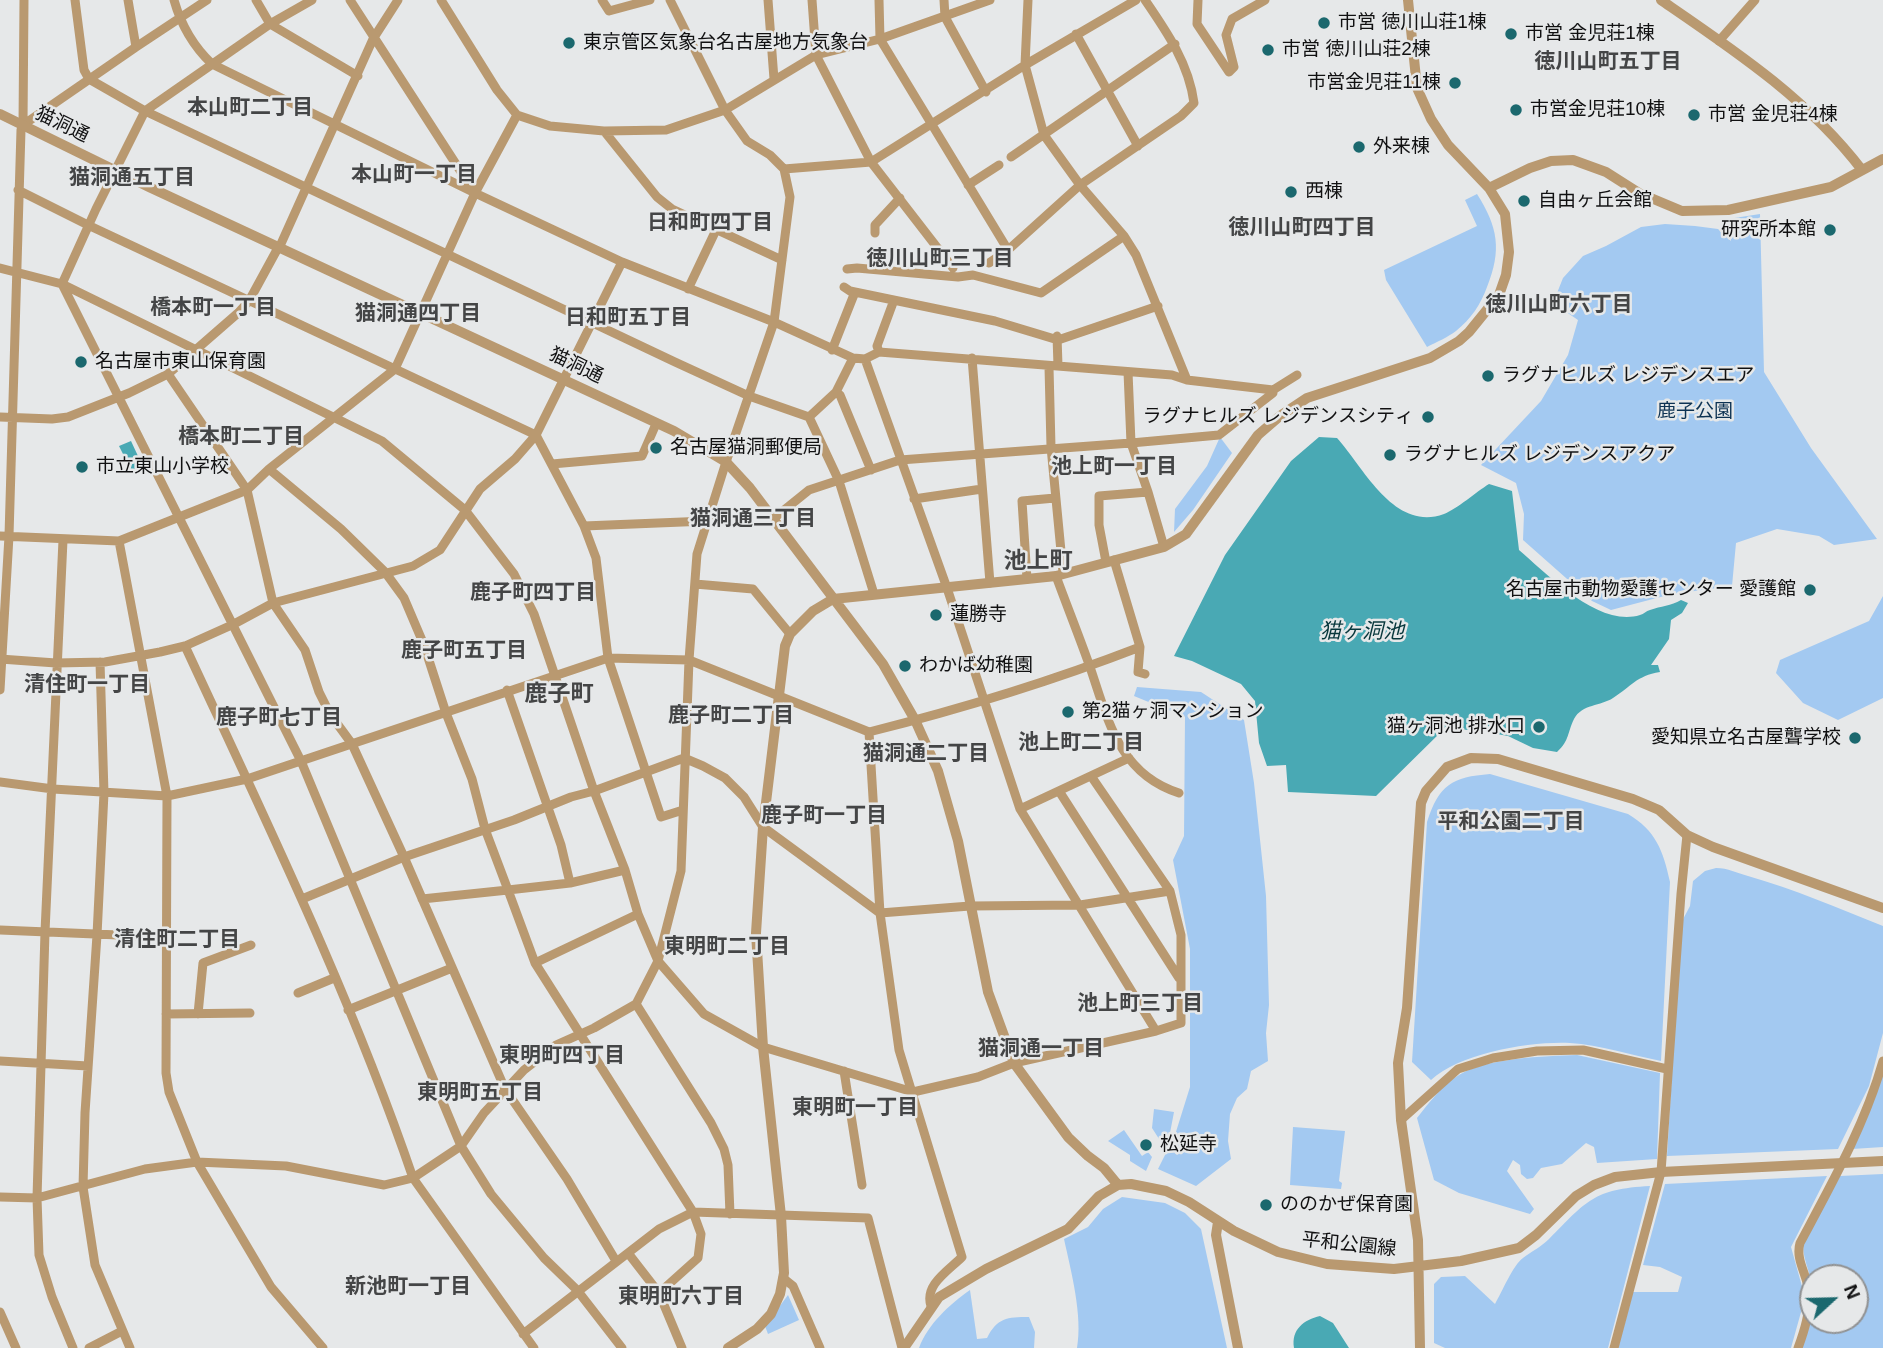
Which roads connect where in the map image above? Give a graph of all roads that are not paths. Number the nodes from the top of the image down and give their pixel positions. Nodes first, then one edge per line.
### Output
1 (24, 0) edge
2 (75, 0) edge
3 (128, 0) edge
4 (174, 0) edge
5 (207, 0) edge
6 (256, 0) edge
7 (312, 0) edge
8 (350, 0) edge
9 (398, 0) edge
10 (441, 0) edge
11 (602, 0) edge
12 (650, 0) edge
13 (670, 0) edge
14 (768, 0) edge
15 (812, 0) edge
16 (879, 0) edge
17 (944, 0) edge
18 (990, 0) edge
19 (1028, 0) edge
20 (1136, 0) edge
21 (1146, 0) edge
22 (1198, 0) edge
23 (1265, 0) edge
24 (1408, 0) edge
25 (1661, 0) edge
26 (1755, 0) edge
27 (945, 17) junction
28 (179, 18) junction
29 (270, 24) junction
30 (1076, 34) junction
31 (373, 39) junction
32 (880, 39) junction
33 (1719, 41) junction
34 (1175, 44) junction
35 (136, 47) junction
36 (816, 55) junction
37 (212, 64) junction
38 (1025, 65) junction
39 (358, 76) junction
40 (89, 79) junction
41 (774, 79) junction
42 (1107, 91) junction
43 (986, 92) junction
44 (725, 110) junction
45 (145, 111) junction
46 (0, 114) edge
47 (517, 115) junction
48 (23, 125) junction
49 (930, 125) junction
50 (335, 126) junction
51 (604, 131) junction
52 (1044, 135) junction
53 (1138, 146) junction
54 (1011, 157) dead end
55 (1883, 159) edge
56 (871, 162) junction
57 (999, 165) dead end
58 (784, 169) junction
59 (115, 170) junction
60 (1862, 170) junction
61 (968, 185) junction
62 (1080, 185) junction
63 (307, 186) junction
64 (1489, 188) junction
65 (18, 190) junction
66 (475, 193) junction
67 (900, 198) junction
68 (90, 226) junction
69 (716, 230) junction
70 (875, 233) dead end
71 (1124, 236) junction
72 (279, 246) junction
73 (1008, 250) junction
74 (447, 254) junction
75 (782, 260) junction
76 (622, 262) junction
77 (989, 263) dead end
78 (0, 268) edge
79 (953, 268) dead end
80 (847, 269) dead end
81 (16, 272) junction
82 (62, 284) junction
83 (844, 287) dead end
84 (688, 289) junction
85 (855, 292) junction
86 (894, 300) junction
87 (249, 301) junction
88 (1158, 306) junction
89 (421, 312) junction
90 (592, 322) junction
91 (774, 322) junction
92 (1058, 337) junction
93 (195, 348) junction
94 (832, 350) junction
95 (879, 352) junction
96 (853, 358) junction
97 (972, 358) junction
98 (865, 359) junction
99 (1053, 366) junction
100 (395, 369) junction
101 (1128, 372) junction
102 (168, 374) junction
103 (1297, 375) dead end
104 (564, 380) junction
105 (1187, 380) junction
106 (1273, 390) junction
107 (836, 392) junction
108 (749, 396) junction
109 (117, 398) junction
110 (0, 417) edge
111 (809, 417) junction
112 (12, 418) junction
113 (334, 418) junction
114 (656, 424) junction
115 (536, 435) junction
116 (1131, 443) junction
117 (1051, 447) junction
118 (979, 453) junction
119 (900, 460) junction
120 (726, 462) junction
121 (552, 464) junction
122 (269, 469) junction
123 (871, 470) junction
124 (839, 481) junction
125 (982, 489) junction
126 (247, 490) junction
127 (1148, 492) junction
128 (1055, 498) junction
129 (914, 499) junction
130 (465, 510) junction
131 (180, 518) junction
132 (773, 519) junction
133 (708, 520) junction
134 (584, 526) junction
135 (4, 536) edge
136 (63, 540) junction
137 (118, 541) junction
138 (1164, 547) junction
139 (1110, 561) junction
140 (385, 572) junction
141 (1060, 574) junction
142 (1027, 579) junction
143 (990, 583) junction
144 (695, 584) junction
145 (947, 588) junction
146 (874, 594) junction
147 (833, 599) junction
148 (274, 603) junction
149 (234, 624) junction
150 (790, 634) junction
151 (185, 646) junction
152 (1140, 647) junction
153 (142, 654) junction
154 (608, 658) junction
155 (1, 659) edge
156 (689, 660) junction
157 (100, 662) junction
158 (56, 663) junction
159 (1089, 666) junction
160 (1145, 674) dead end
161 (556, 677) junction
162 (0, 690) edge
163 (507, 690) junction
164 (778, 694) junction
165 (983, 700) junction
166 (446, 713) junction
167 (915, 720) junction
168 (869, 732) junction
169 (352, 744) junction
170 (684, 758) junction
171 (1129, 758) junction
172 (301, 761) junction
173 (645, 772) junction
174 (1091, 776) junction
175 (247, 779) junction
176 (0, 782) edge
177 (53, 789) junction
178 (594, 791) junction
179 (1059, 791) junction
180 (104, 793) junction
181 (1179, 793) dead end
182 (167, 796) junction
183 (547, 807) junction
184 (683, 810) junction
185 (1020, 810) junction
186 (763, 828) junction
187 (485, 829) junction
188 (1688, 835) junction
189 (404, 857) junction
190 (625, 870) junction
191 (350, 880) junction
192 (570, 883) junction
193 (508, 890) junction
194 (1170, 891) junction
195 (1126, 896) junction
196 (302, 899) junction
197 (422, 899) junction
198 (1080, 905) junction
199 (970, 906) junction
200 (1883, 908) edge
201 (880, 913) junction
202 (638, 914) junction
203 (0, 930) edge
204 (46, 932) junction
205 (97, 934) junction
206 (166, 937) junction
207 (251, 945) dead end
208 (658, 961) junction
209 (535, 963) junction
210 (452, 968) junction
211 (334, 978) junction
212 (1181, 980) junction
213 (396, 991) junction
214 (298, 993) dead end
215 (636, 1004) junction
216 (348, 1010) junction
217 (250, 1013) dead end
218 (166, 1014) junction
219 (198, 1014) junction
220 (1156, 1031) junction
221 (580, 1034) junction
222 (763, 1047) junction
223 (0, 1061) edge
224 (1883, 1061) edge
225 (1014, 1063) junction
226 (41, 1064) junction
227 (88, 1066) junction
228 (1667, 1069) junction
229 (844, 1071) junction
230 (505, 1089) junction
231 (913, 1092) junction
232 (1401, 1120) junction
233 (461, 1146) junction
234 (1883, 1161) edge
235 (197, 1163) junction
236 (1841, 1164) junction
237 (1661, 1172) junction
238 (413, 1178) junction
239 (862, 1185) dead end
240 (1118, 1185) junction
241 (83, 1187) junction
242 (0, 1197) edge
243 (37, 1198) junction
244 (693, 1212) junction
245 (730, 1214) junction
246 (781, 1216) junction
247 (1217, 1222) junction
248 (628, 1253) junction
249 (616, 1261) junction
250 (1419, 1267) junction
251 (783, 1278) junction
252 (577, 1290) junction
253 (659, 1293) junction
254 (931, 1306) junction
255 (0, 1312) edge
256 (122, 1331) junction
257 (523, 1334) junction
258 (16, 1348) edge
259 (73, 1348) edge
260 (89, 1348) edge
261 (130, 1348) edge
262 (323, 1348) edge
263 (534, 1348) edge
264 (622, 1348) edge
265 (682, 1348) edge
266 (728, 1348) edge
267 (820, 1348) edge
268 (903, 1348) edge
269 (1238, 1348) edge
270 (1420, 1348) edge
271 (1614, 1348) edge
272 (1798, 1348) edge

1 - 48 street
2 - 40 street
3 - 35 street
4 - 28 street
5 - 28 street
6 - 29 street
7 - 29 street
8 - 31 street
9 - 31 street
10 - 47 street
11 - 12 street
13 - 44 street
14 - 41 street
15 - 36 street
16 - 32 street
17 - 27 street
18 - 27 street
19 - 38 street
20 - 30 street
21 - 34 street
22 - 23 street
24 - 64 street
25 - 33 street
26 - 33 street
27 - 32 street
27 - 43 street
28 - 35 street
28 - 37 street
29 - 37 street
29 - 39 street
30 - 38 street
30 - 42 street
31 - 39 street
31 - 66 street
32 - 36 street
32 - 49 street
33 - 60 street
34 - 42 street
34 - 53 street
35 - 40 street
36 - 41 street
36 - 56 street
37 - 45 street
37 - 50 street
38 - 43 street
38 - 52 street
39 - 50 street
40 - 45 street
40 - 48 street
41 - 44 street
42 - 52 street
42 - 53 street
43 - 49 street
44 - 51 street
44 - 58 street
45 - 59 street
45 - 63 street
46 - 48 street, 猫洞通
47 - 51 street
47 - 66 street
48 - 59 street, 猫洞通
48 - 65 street
49 - 56 street
49 - 61 street
50 - 63 street
50 - 66 street
51 - 69 street
52 - 54 street
52 - 62 street
53 - 62 street
55 - 60 street
56 - 58 street
56 - 67 street
57 - 61 street
58 - 75 street
59 - 68 street
59 - 72 street, 猫洞通
60 - 64 street
61 - 73 street
62 - 71 street
62 - 73 street
63 - 72 street
63 - 74 street
64 - 138 street
65 - 68 street
65 - 81 street
66 - 74 street
66 - 76 street
67 - 70 street
67 - 79 street
68 - 82 street
68 - 87 street
69 - 75 street
69 - 84 street
71 - 80 street
71 - 88 street
72 - 87 street
72 - 89 street, 猫洞通
73 - 77 street
74 - 89 street
74 - 90 street
75 - 91 street
76 - 84 street
76 - 90 street
78 - 81 street
81 - 82 street
81 - 112 street
82 - 93 street
82 - 109 street
83 - 85 street
84 - 91 street
85 - 86 street
85 - 94 street
86 - 92 street
86 - 95 street
87 - 93 street
87 - 100 street
88 - 92 street
88 - 105 street
89 - 100 street
89 - 104 street, 猫洞通
90 - 104 street
90 - 108 street
91 - 94 street
91 - 108 street
92 - 99 street
93 - 102 street
93 - 113 street
94 - 96 street
95 - 97 street
95 - 98 street
96 - 98 street
96 - 107 street
97 - 99 street
97 - 118 street
98 - 119 street
99 - 101 street
99 - 117 street
100 - 113 street
100 - 115 street
101 - 105 street
101 - 116 street
102 - 109 street
102 - 126 street
103 - 106 street
104 - 114 street, 猫洞通
104 - 115 street
105 - 106 street
106 - 116 street
107 - 111 street
107 - 123 street
108 - 111 street
108 - 120 street
109 - 112 street
109 - 131 street
110 - 112 street
111 - 124 street
112 - 135 street
113 - 122 street
113 - 130 street
114 - 120 street, 猫洞通
114 - 121 street
115 - 121 street
115 - 130 street
116 - 117 street
116 - 127 street
117 - 118 street
117 - 128 street
118 - 119 street
118 - 125 street
119 - 123 street
119 - 129 street
120 - 132 street, 猫洞通
120 - 133 street
121 - 134 street
122 - 126 street
122 - 140 street
123 - 124 street
124 - 132 street
124 - 146 street
125 - 129 street
125 - 143 street
126 - 131 street
126 - 148 street
127 - 138 street
127 - 139 street
128 - 141 street
128 - 142 street
129 - 145 street
130 - 140 street
130 - 161 street
131 - 137 street
131 - 149 street
132 - 147 street, 猫洞通
133 - 134 street
133 - 144 street
134 - 154 street
135 - 136 street
135 - 155 street
136 - 137 street
136 - 158 street
137 - 153 street
138 - 139 street
139 - 141 street
139 - 152 street
140 - 148 street
140 - 166 street
141 - 142 street
141 - 159 street
142 - 143 street
143 - 145 street
144 - 150 street
144 - 156 street
145 - 146 street
145 - 165 street
146 - 147 street
147 - 150 street
147 - 167 street, 猫洞通
148 - 149 street
148 - 169 street
149 - 151 street
149 - 172 street
150 - 164 street
151 - 153 street
151 - 175 street
152 - 159 street
152 - 160 street
153 - 157 street
153 - 182 street
154 - 156 street
154 - 161 street
154 - 173 street
155 - 158 street
155 - 162 street
156 - 164 street
156 - 170 street
157 - 158 street
157 - 180 street
158 - 177 street
159 - 165 street
159 - 171 street
161 - 163 street
161 - 178 street
163 - 166 street
163 - 183 street
164 - 168 street
164 - 186 street
165 - 167 street
165 - 185 street
166 - 169 street
166 - 187 street
167 - 168 street
167 - 199 street, 猫洞通
168 - 201 street
169 - 172 street
169 - 189 street
170 - 173 street
170 - 184 street
170 - 186 street
171 - 174 street
171 - 181 street
172 - 175 street
172 - 191 street
173 - 178 street
173 - 184 street
174 - 179 street
174 - 194 street
175 - 182 street
175 - 196 street
176 - 177 street
177 - 180 street
177 - 204 street
178 - 183 street
178 - 190 street
179 - 185 street
179 - 195 street
180 - 182 street
180 - 205 street
182 - 206 street
183 - 187 street
183 - 192 street
184 - 208 street
185 - 198 street
186 - 201 street
186 - 222 street
187 - 189 street
187 - 193 street
188 - 200 street
188 - 228 street
188 - 232 street
189 - 191 street
189 - 197 street
190 - 192 street
190 - 202 street
191 - 196 street
191 - 213 street
192 - 193 street
193 - 197 street
193 - 209 street
194 - 195 street
194 - 212 street
195 - 198 street
195 - 212 street
196 - 211 street
197 - 210 street
198 - 199 street
198 - 220 street
199 - 201 street
199 - 225 street, 猫洞通
201 - 231 street
202 - 208 street
202 - 209 street
203 - 204 street
204 - 205 street
204 - 226 street
205 - 206 street
205 - 227 street
206 - 218 street
207 - 219 street
208 - 215 street
208 - 222 street
209 - 221 street
210 - 213 street
210 - 230 street
211 - 214 street
211 - 216 street
212 - 220 street
213 - 216 street
213 - 233 street
215 - 221 street
215 - 245 street
216 - 238 street
217 - 219 street
218 - 219 street
218 - 235 street
220 - 225 street
221 - 230 street
221 - 244 street
222 - 229 street
222 - 246 street
223 - 226 street
224 - 236 street
225 - 231 street
225 - 240 street, 猫洞通
226 - 227 street
226 - 243 street
227 - 241 street
228 - 232 street
228 - 237 street
229 - 231 street
229 - 239 street
230 - 233 street
230 - 249 street
231 - 254 street
232 - 250 street
233 - 238 street
233 - 252 street
234 - 236 street, 平和公園線
235 - 238 street
235 - 241 street
235 - 262 street
236 - 237 street, 平和公園線
236 - 272 street
237 - 250 street, 平和公園線
237 - 271 street
238 - 257 street
240 - 247 street, 平和公園線
240 - 254 street
241 - 243 street
241 - 256 street
242 - 243 street
243 - 259 street
244 - 245 street
244 - 248 street
244 - 253 street
245 - 246 street
246 - 251 street
246 - 268 street
247 - 250 street, 平和公園線
247 - 269 street
248 - 249 street
248 - 253 street
249 - 252 street
250 - 270 street
251 - 266 street
251 - 267 street
252 - 257 street
252 - 264 street
253 - 265 street
254 - 268 street
255 - 258 street
256 - 260 street
256 - 261 street
257 - 263 street

